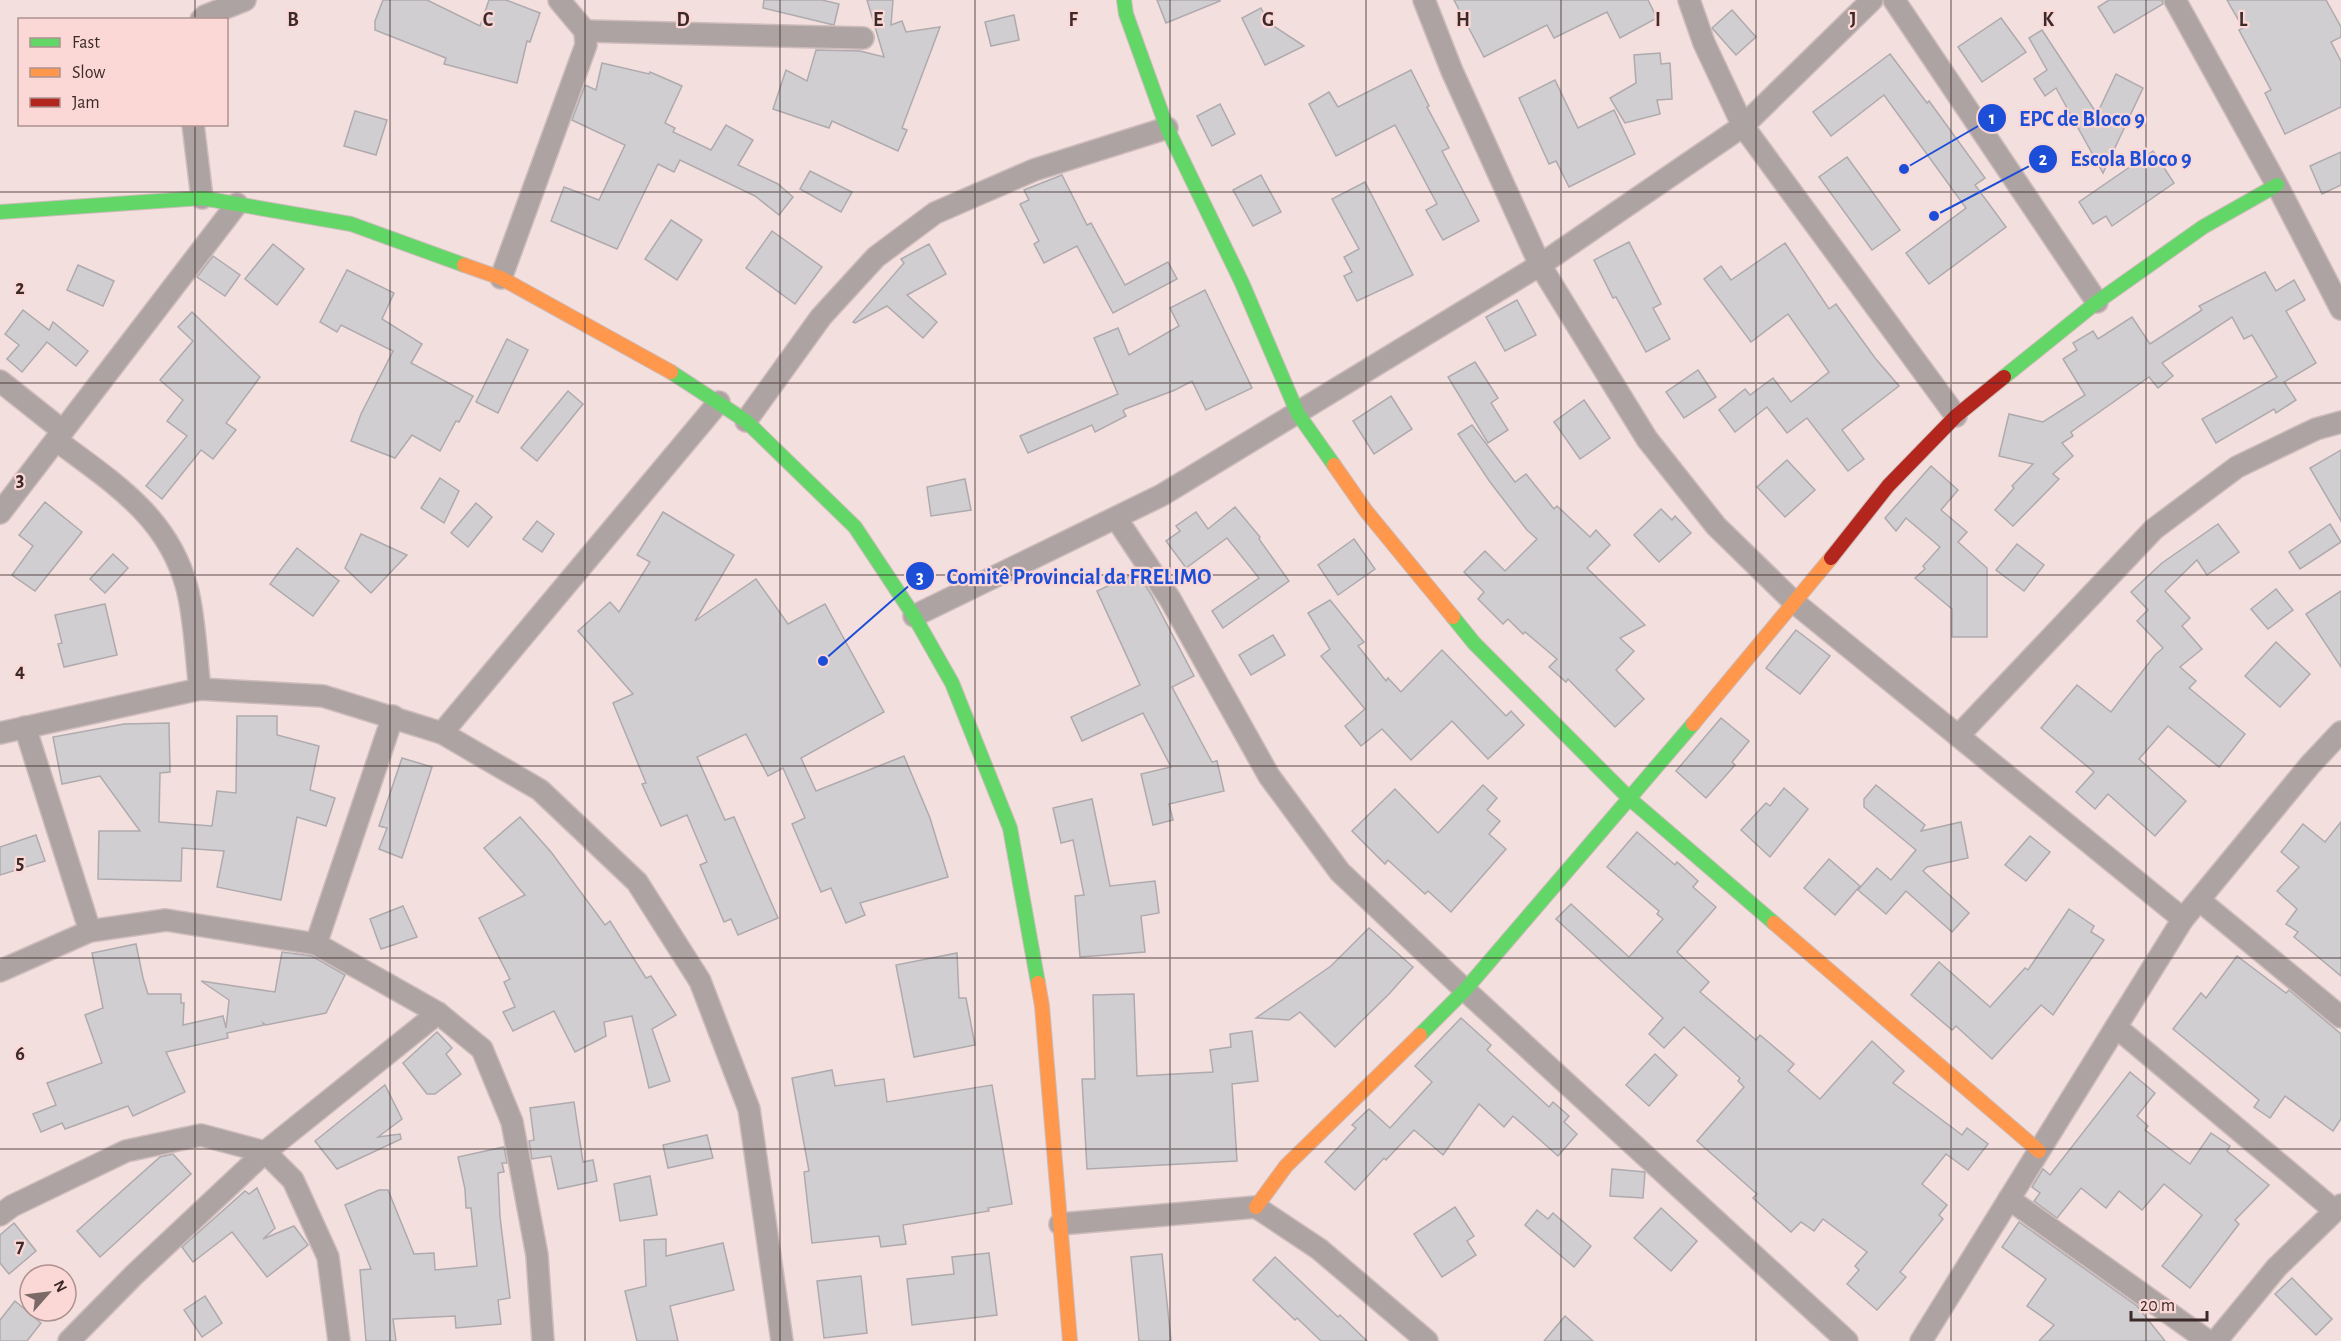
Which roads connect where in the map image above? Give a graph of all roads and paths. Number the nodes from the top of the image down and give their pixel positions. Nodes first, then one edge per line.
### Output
1 (245, 0) edge
2 (559, 0) edge
3 (1124, 0) edge
4 (1424, 0) edge
5 (1689, 0) edge
6 (1872, 0) edge
7 (1894, 0) edge
8 (2175, 0) edge
9 (203, 18) edge
10 (585, 31) junction
11 (863, 38) dead end
12 (193, 126) edge
13 (1743, 126) junction
14 (1167, 128) junction
15 (2277, 185) junction
16 (202, 198) junction
17 (237, 204) junction
18 (0, 212) edge
19 (1540, 265) junction
20 (501, 278) junction
21 (2097, 302) junction
22 (2341, 309) edge
23 (0, 381) edge
24 (719, 402) junction
25 (1298, 414) junction
26 (1956, 416) junction
27 (746, 421) junction
28 (2341, 422) edge
29 (60, 435) junction
30 (0, 513) edge
31 (1116, 518) junction
32 (1795, 603) junction
33 (914, 616) junction
34 (200, 689) junction
35 (393, 716) junction
36 (25, 727) junction
37 (2341, 732) edge
38 (0, 733) edge
39 (442, 733) junction
40 (1958, 736) junction
41 (1630, 799) junction
42 (2199, 900) junction
43 (2184, 919) junction
44 (90, 931) junction
45 (316, 944) junction
46 (0, 971) edge
47 (1465, 990) junction
48 (438, 1013) junction
49 (2341, 1017) edge
50 (2116, 1027) junction
51 (2039, 1150) junction
52 (265, 1152) junction
53 (2009, 1199) junction
54 (1256, 1207) junction
55 (2337, 1207) edge
56 (0, 1215) edge
57 (1060, 1224) junction
58 (69, 1341) edge
59 (339, 1341) edge
60 (543, 1341) edge
61 (782, 1341) edge
62 (1070, 1341) edge
63 (1427, 1341) edge
64 (1847, 1341) edge
65 (1921, 1341) edge
66 (2208, 1341) edge
67 (2216, 1341) edge

1 - 9 street
2 - 10 street
3 - 14 street
4 - 19 street
5 - 13 street
6 - 13 street
7 - 21 street
8 - 15 street
10 - 11 street
10 - 20 street
12 - 16 street
13 - 19 street
13 - 26 street
14 - 25 street
14 - 27 street
15 - 21 street
15 - 22 street
16 - 17 street
16 - 18 street
17 - 20 street
17 - 29 street
19 - 25 street
19 - 32 street
20 - 24 street
21 - 26 street
23 - 29 street
24 - 27 street
24 - 39 street
25 - 31 street
25 - 41 street
26 - 32 street
27 - 33 street
28 - 40 street
29 - 30 street
29 - 34 street
31 - 33 street
31 - 47 street
32 - 40 street
32 - 41 street
33 - 57 street
34 - 35 street
34 - 36 street
35 - 39 street
35 - 45 street
36 - 38 street
36 - 44 street
37 - 42 street
39 - 61 street
40 - 43 street
41 - 47 street
41 - 51 street
42 - 43 street
42 - 49 street
43 - 50 street
44 - 45 street
44 - 46 street
45 - 48 street
47 - 54 street
47 - 64 street
48 - 52 street
48 - 60 street
50 - 51 street
50 - 55 street
51 - 53 street
52 - 56 street
52 - 58 street
52 - 59 street
53 - 65 street
53 - 66 street
54 - 57 street
54 - 63 street
55 - 67 street
57 - 62 street

